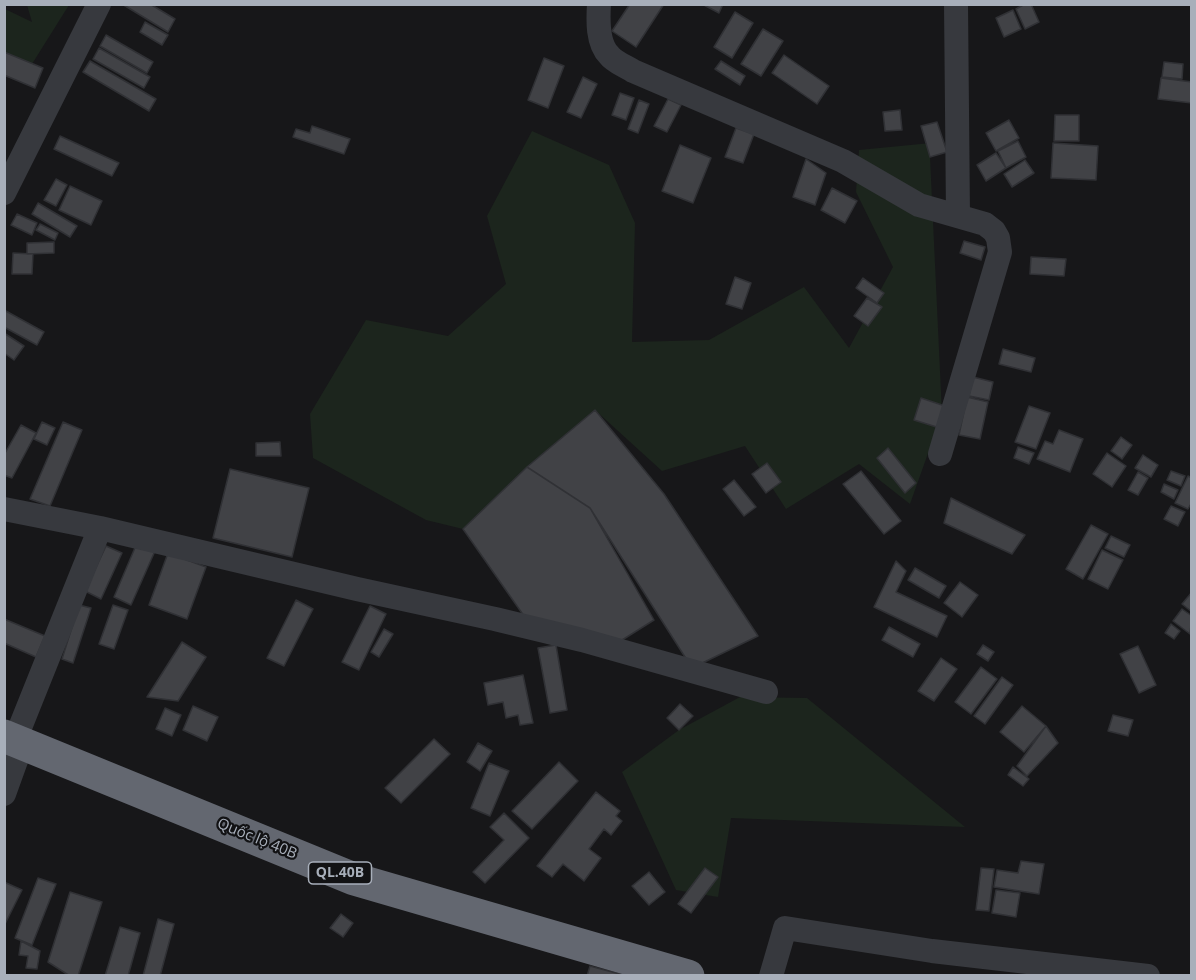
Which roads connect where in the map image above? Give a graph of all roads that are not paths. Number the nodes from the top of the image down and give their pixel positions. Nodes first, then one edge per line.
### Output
1 (99, 4) edge
2 (599, 4) edge
3 (956, 4) edge
4 (4, 193) edge
5 (958, 216) junction
6 (940, 454) dead end
7 (4, 509) edge
8 (100, 528) junction
9 (765, 692) dead end
10 (14, 740) edge
11 (4, 794) edge
12 (688, 975) edge
13 (771, 975) edge
14 (1148, 975) edge

1 - 4 street
2 - 5 street
3 - 5 street
5 - 6 street
7 - 8 street
8 - 9 street
8 - 10 street
10 - 11 street
10 - 12 highway, Quốc lộ 40B / QL.40B
13 - 14 street

